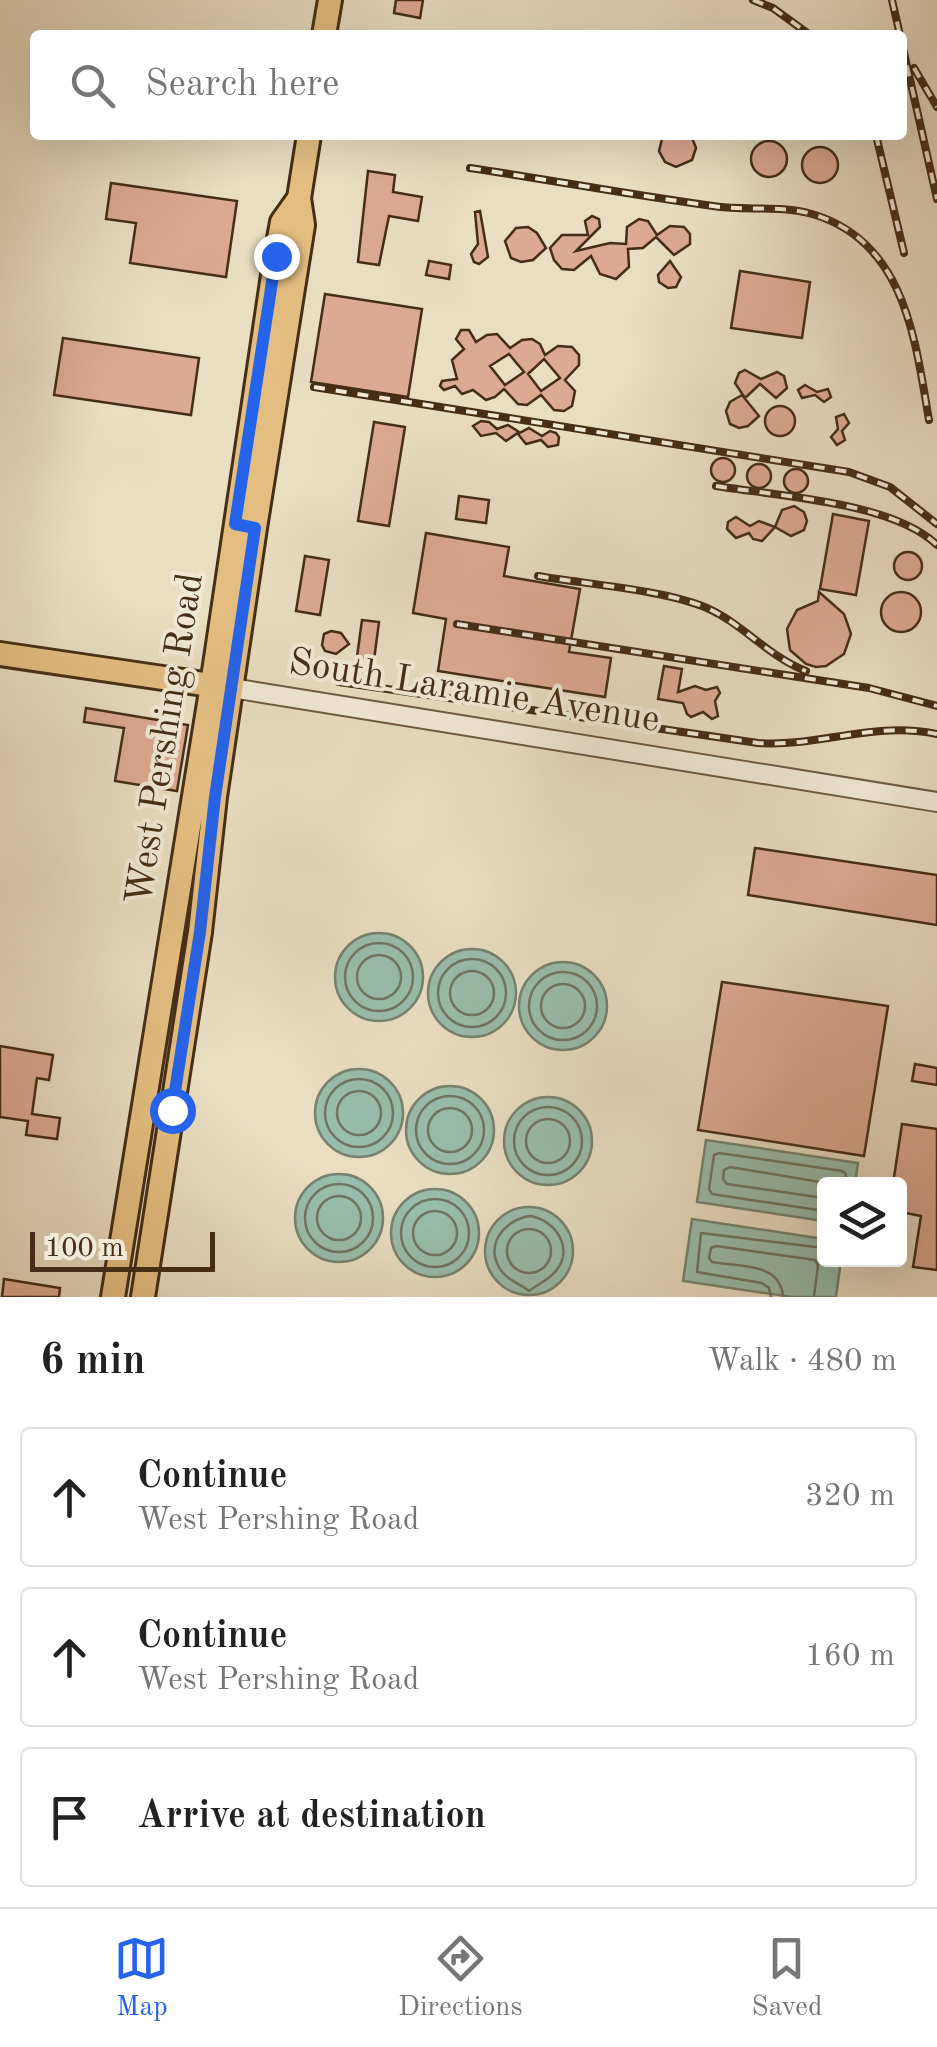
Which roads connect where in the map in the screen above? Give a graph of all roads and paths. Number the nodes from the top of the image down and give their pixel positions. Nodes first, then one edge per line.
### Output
1 (330, 0) edge
2 (325, 30) edge
3 (307, 140) edge
4 (0, 654) edge
5 (222, 687) junction
6 (937, 802) edge
7 (112, 1297) edge
8 (142, 1297) edge

1 - 2 main road
3 - 5 main road, West Pershing Road
4 - 5 main road, South Laramie Avenue
5 - 6 street, South Laramie Avenue
5 - 7 main road, West Pershing Road
5 - 8 main road, West Pershing Road

